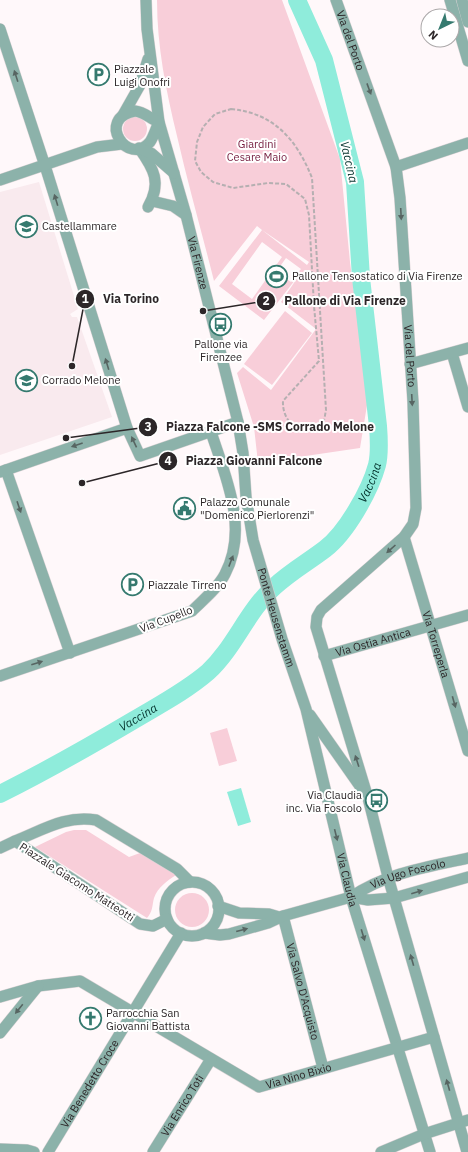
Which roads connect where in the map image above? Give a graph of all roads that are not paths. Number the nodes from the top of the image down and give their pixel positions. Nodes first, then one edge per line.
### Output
1 (146, 0) edge
2 (336, 0) edge
3 (450, 0) edge
4 (462, 0) edge
5 (468, 22) edge
6 (0, 29) edge
7 (150, 53) junction
8 (468, 61) edge
9 (124, 115) junction
10 (159, 122) junction
11 (116, 130) junction
12 (468, 143) edge
13 (122, 144) junction
14 (97, 147) junction
15 (139, 148) junction
16 (45, 166) junction
17 (396, 167) junction
18 (174, 173) junction
19 (0, 180) edge
20 (186, 215) junction
21 (468, 348) edge
22 (452, 352) junction
23 (410, 364) junction
24 (468, 407) edge
25 (238, 422) junction
26 (127, 428) junction
27 (211, 432) junction
28 (3, 471) edge
29 (250, 526) joint
30 (404, 537) junction
31 (468, 615) edge
32 (432, 624) junction
33 (70, 653) junction
34 (324, 656) junction
35 (0, 676) edge
36 (306, 709) junction
37 (468, 751) edge
38 (368, 798) junction
39 (15, 841) junction
40 (0, 848) edge
41 (468, 858) edge
42 (388, 877) junction
43 (468, 877) edge
44 (190, 882) junction
45 (351, 898) junction
46 (394, 898) junction
47 (218, 906) junction
48 (281, 916) junction
49 (167, 919) junction
50 (181, 933) junction
51 (204, 933) junction
52 (38, 986) junction
53 (0, 997) edge
54 (133, 1012) junction
55 (0, 1033) edge
56 (434, 1037) junction
57 (397, 1047) junction
58 (211, 1059) junction
59 (323, 1068) junction
60 (463, 1121) edge
61 (424, 1134) junction
62 (0, 1149) edge
63 (34, 1152) edge
64 (48, 1152) edge
65 (153, 1152) edge
66 (381, 1152) edge
67 (430, 1152) edge
68 (467, 1152) edge

1 - 7 street, Via Firenze
2 -> 17 street, Via del Porto
3 - 8 street
4 - 5 street
16 -> 6 street
7 - 9 street
7 - 10 street, Via Firenze
9 - 10 street
9 - 11 street
10 - 15 street
10 - 18 street, Via Firenze
11 - 13 street
11 - 14 street
12 - 17 street
13 - 14 street
13 - 15 street
14 - 16 street
15 - 18 street
15 - 20 street
16 - 19 street
26 -> 16 street
17 -> 23 street, Via del Porto
18 - 20 street, Via Firenze
20 - 25 street, Via Firenze
21 - 22 street
22 - 23 street
22 - 24 street
23 -> 30 street, Via del Porto
25 - 27 street
25 - 29 street, Via Firenze
27 -> 26 street
26 -> 28 street
33 -> 27 street, Via Cupello
28 -> 33 street
29 - 36 street, Ponte Heusenstamm
30 - 32 street, Via Torreperla
30 -> 34 street, Via del Porto
31 - 32 street, Via Ostia Antica
32 - 34 street, Via Ostia Antica
32 -> 37 street, Via Torreperla
35 -> 33 street, Via Cupello
38 -> 34 street
36 - 38 street
36 -> 45 street, Via Claudia
38 - 42 street
39 - 40 street
39 - 44 street, Piazzale Giacomo Matteotti
39 - 49 street, Piazzale Giacomo Matteotti
41 - 42 street, Via Ugo Foscolo
42 - 45 street, Via Ugo Foscolo
42 - 46 street
46 -> 43 street, Via Ugo Foscolo
44 - 47 street, Piazzale Giacomo Matteotti
44 - 49 street
45 - 46 street, Via Ugo Foscolo
45 - 48 street, Via Ugo Foscolo
45 -> 57 street, Via Claudia
56 -> 46 street
47 - 48 street, Via Ugo Foscolo
47 - 51 street
51 -> 48 street, Via Ugo Foscolo
48 - 59 street, Via Salvo D'Acquisto
49 - 50 street
50 - 51 street
50 - 54 street, Via Benedetto Croce
52 - 53 street, Via Nino Bixio
52 - 54 street, Via Nino Bixio
52 -> 55 street
54 - 58 street, Via Nino Bixio
54 - 64 street, Via Benedetto Croce
56 - 57 street, Via Nino Bixio
60 -> 56 street
57 - 59 street, Via Nino Bixio
57 - 61 street, Via Claudia
58 - 59 street, Via Nino Bixio
58 - 65 street, Via Enrico Toti
60 - 61 street
60 - 68 street
61 - 66 street
61 - 67 street, Via Claudia
62 - 63 street

